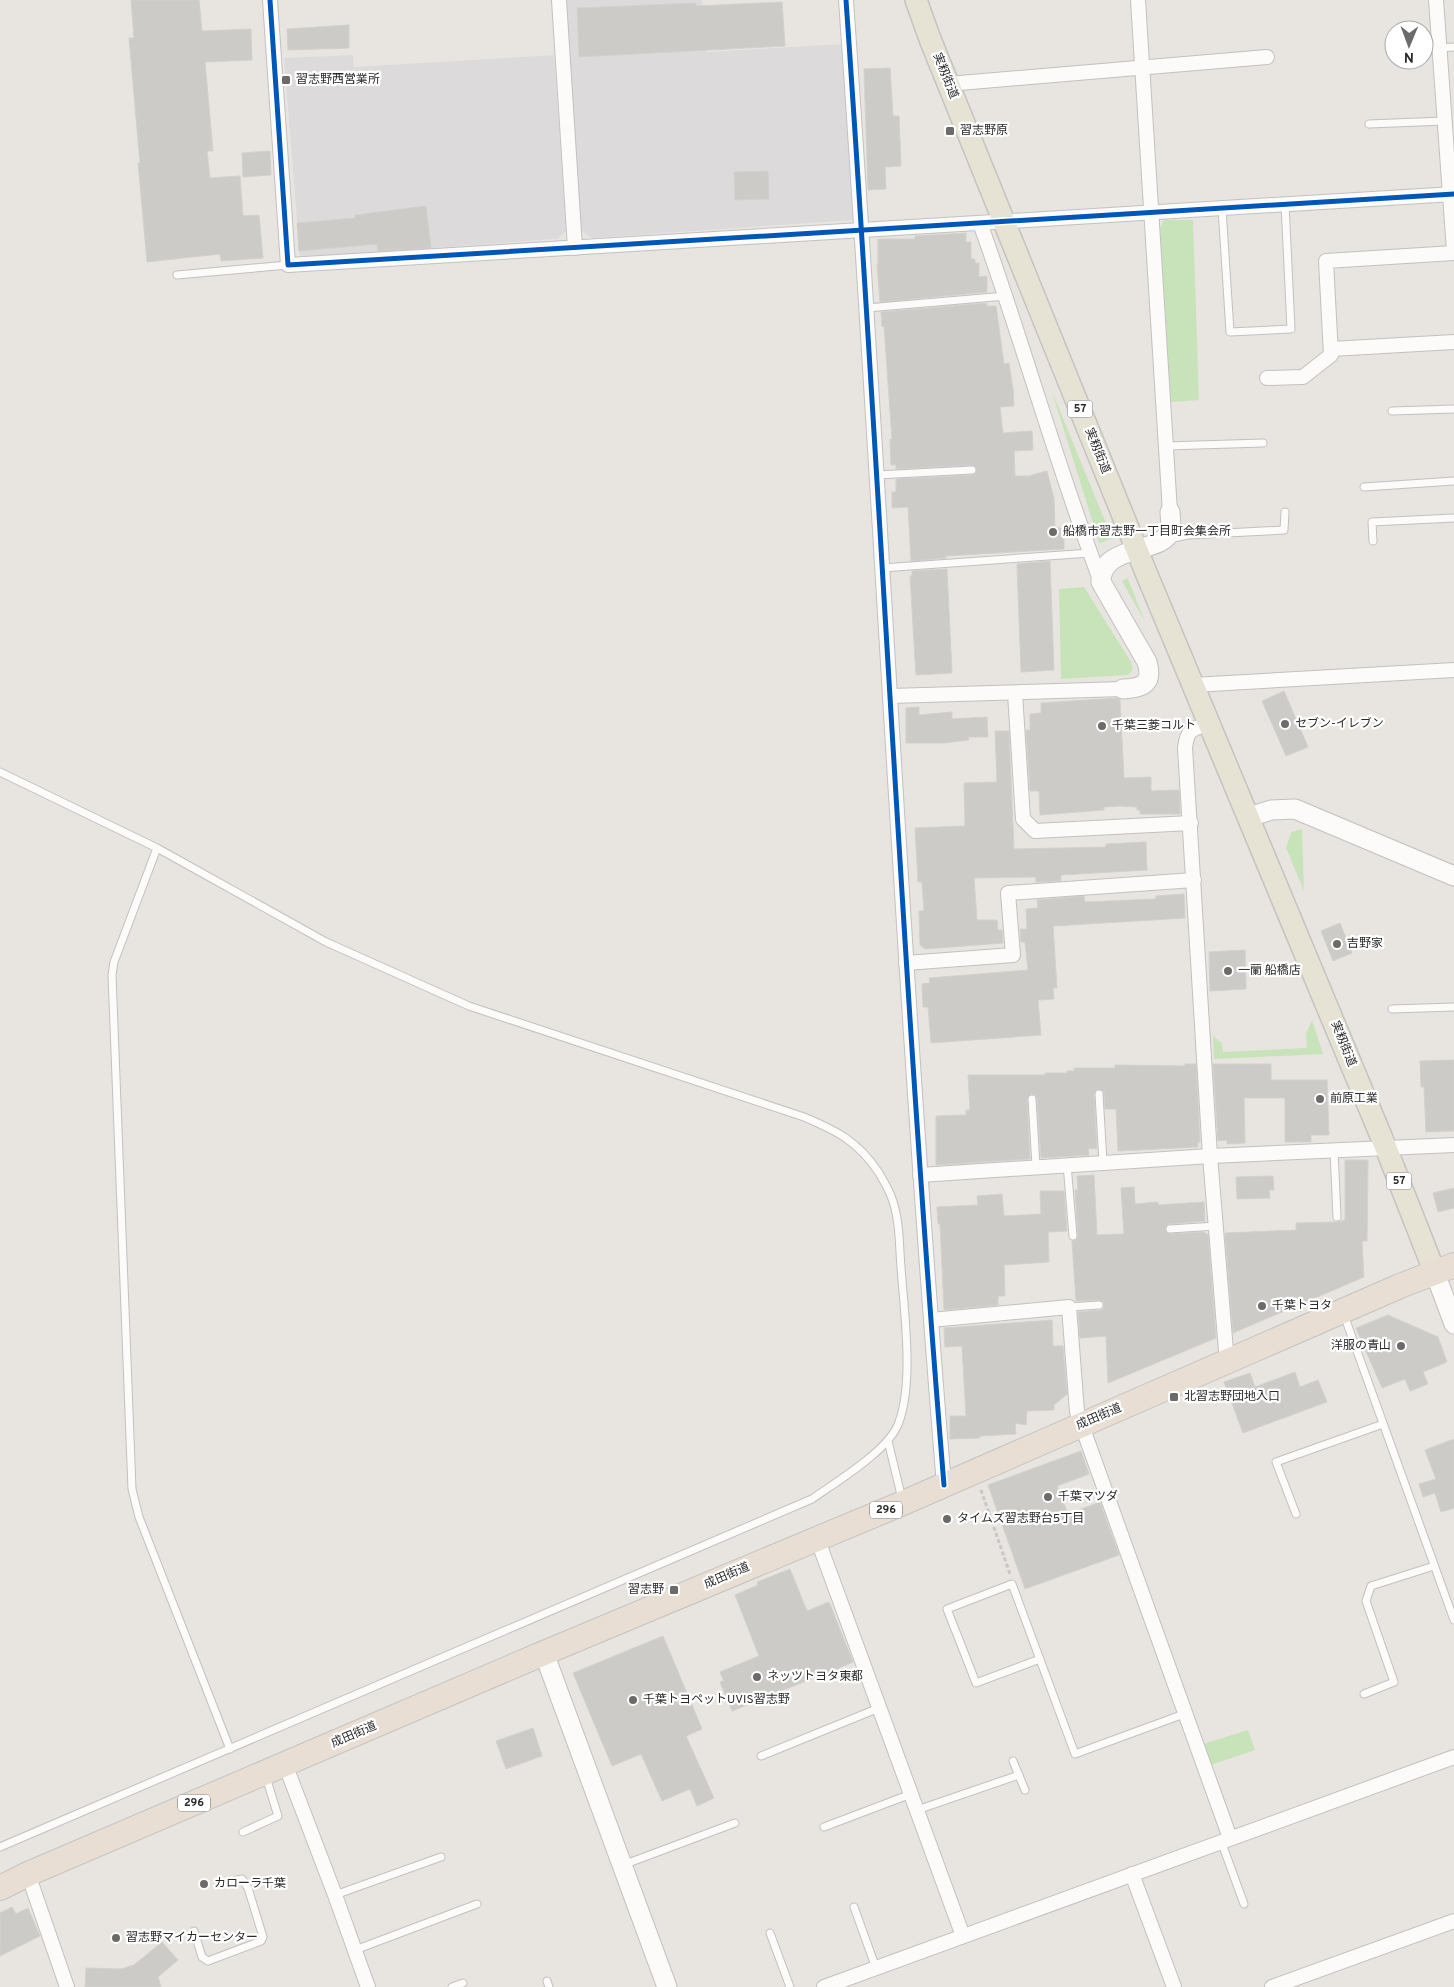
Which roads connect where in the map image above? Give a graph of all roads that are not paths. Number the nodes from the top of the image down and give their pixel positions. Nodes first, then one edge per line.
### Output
1 (270, 0) edge
2 (559, 0) edge
3 (846, 0) edge
4 (916, 0) edge
5 (1138, 0) edge
6 (1436, 0) edge
7 (1447, 47) edge
8 (1267, 57) dead end
9 (1142, 68) junction
10 (948, 84) junction
11 (1448, 123) edge
12 (1369, 124) dead end
13 (1452, 194) edge
14 (1286, 204) junction
15 (1222, 208) junction
16 (1152, 212) junction
17 (1004, 222) junction
18 (980, 223) junction
19 (862, 230) junction
20 (575, 248) junction
21 (1454, 252) edge
22 (288, 265) junction
23 (177, 275) dead end
24 (1006, 296) junction
25 (867, 308) junction
26 (1454, 342) edge
27 (1331, 349) junction
28 (1267, 378) dead end
29 (1454, 408) edge
30 (1392, 411) dead end
31 (1263, 443) dead end
32 (1166, 446) junction
33 (972, 470) dead end
34 (877, 475) junction
35 (1454, 481) edge
36 (1364, 487) dead end
37 (1170, 512) joint
38 (1285, 512) dead end
39 (1454, 518) edge
40 (1164, 540) junction
41 (1373, 541) dead end
42 (1137, 549) junction
43 (1090, 553) junction
44 (882, 568) junction
45 (1101, 582) junction
46 (1454, 670) edge
47 (1193, 685) junction
48 (1123, 689) joint
49 (1015, 693) junction
50 (890, 696) junction
51 (1209, 724) junction
52 (0, 772) edge
53 (1249, 817) junction
54 (1191, 823) junction
55 (157, 848) junction
56 (1454, 876) edge
57 (1194, 880) junction
58 (906, 963) junction
59 (1454, 1007) edge
60 (1392, 1009) dead end
61 (1099, 1094) dead end
62 (1032, 1099) dead end
63 (1454, 1145) edge
64 (1386, 1148) junction
65 (1334, 1151) junction
66 (1210, 1156) junction
67 (1103, 1162) junction
68 (1067, 1164) junction
69 (1036, 1166) junction
70 (920, 1175) junction
71 (1337, 1218) dead end
72 (1216, 1226) junction
73 (1170, 1229) dead end
74 (1073, 1236) dead end
75 (1444, 1269) edge
76 (1099, 1305) dead end
77 (1069, 1307) junction
78 (1343, 1312) junction
79 (931, 1320) junction
80 (1454, 1324) edge
81 (1227, 1363) junction
82 (1383, 1424) junction
83 (1081, 1425) junction
84 (888, 1441) junction
85 (944, 1485) junction
86 (903, 1503) junction
87 (1296, 1514) dead end
88 (817, 1538) junction
89 (1434, 1566) junction
90 (1454, 1620) edge
91 (544, 1653) junction
92 (1040, 1659) junction
93 (1364, 1694) dead end
94 (879, 1708) junction
95 (1184, 1714) junction
96 (230, 1749) junction
97 (761, 1756) dead end
98 (1014, 1761) dead end
99 (1453, 1761) edge
100 (275, 1769) junction
101 (1019, 1775) junction
102 (1025, 1790) dead end
103 (911, 1794) junction
104 (917, 1810) junction
105 (735, 1823) dead end
106 (824, 1827) dead end
107 (243, 1832) dead end
108 (1225, 1840) junction
109 (0, 1847) edge
110 (442, 1857) dead end
111 (622, 1865) junction
112 (28, 1874) junction
113 (1132, 1874) junction
114 (237, 1880) dead end
115 (0, 1888) edge
116 (335, 1895) junction
117 (477, 1904) dead end
118 (1244, 1904) dead end
119 (854, 1907) dead end
120 (1454, 1921) edge
121 (194, 1932) dead end
122 (770, 1933) dead end
123 (963, 1936) junction
124 (355, 1950) junction
125 (876, 1968) junction
126 (463, 1983) dead end
127 (67, 1987) edge
128 (368, 1987) edge
129 (452, 1987) edge
130 (667, 1987) edge
131 (790, 1987) edge
132 (824, 1987) edge
133 (1174, 1987) edge
134 (1272, 1987) edge

1 - 22 street
2 - 20 street
3 - 19 street
4 - 10 main road, 実籾街道 / 57
5 - 9 street
6 - 7 street
7 - 11 street
8 - 9 street
9 - 10 street
9 - 16 street
10 - 17 main road, 実籾街道 / 57
11 - 12 lane
11 - 13 street
13 - 14 street
13 - 21 street
14 - 15 street
14 - 15 lane
15 - 16 street
16 - 17 street
16 - 32 street
17 - 18 street
17 - 42 main road, 実籾街道 / 57
18 - 19 street
18 - 24 street
19 - 20 street
19 - 25 street
20 - 22 street
21 - 27 street
22 - 23 lane
24 - 25 lane
24 - 43 street
25 - 34 street
26 - 27 street
27 - 28 street
29 - 30 lane
31 - 32 lane
32 - 37 street
33 - 34 lane
34 - 44 street
35 - 36 lane
37 - 40 street
38 - 40 lane
39 - 41 lane
40 - 42 street
42 - 45 street
42 - 47 main road, 実籾街道 / 57
43 - 44 lane
43 - 45 street
44 - 50 street
45 - 48 street
46 - 47 street
47 - 51 main road, 実籾街道 / 57
48 - 49 street
49 - 50 street
49 - 54 street
50 - 58 street
51 - 53 main road, 実籾街道 / 57
51 - 54 street
52 - 55 lane
53 - 56 street
53 - 64 main road, 実籾街道 / 57
54 - 57 street
55 - 84 lane
55 - 96 lane
57 - 58 street
57 - 66 street
58 - 70 street
59 - 60 lane
61 - 67 lane
62 - 69 lane
63 - 64 street
64 - 65 street
64 - 75 main road, 実籾街道 / 57
65 - 66 street
65 - 71 lane
66 - 67 street
66 - 72 street
67 - 68 street
68 - 69 street
68 - 74 lane
69 - 70 street
70 - 79 street
72 - 73 lane
72 - 81 street
75 - 78 highway, 成田街道 / 296
75 - 80 street
76 - 77 lane
77 - 79 street
77 - 83 street
78 - 81 highway, 成田街道 / 296
78 - 82 lane
79 - 85 street
81 - 83 highway, 成田街道 / 296
82 - 87 lane
82 - 89 lane
83 - 85 highway, 成田街道 / 296
83 - 95 street
84 - 86 lane
84 - 96 lane
85 - 86 highway, 成田街道 / 296
86 - 88 highway, 成田街道 / 296
88 - 91 highway, 成田街道 / 296
88 - 94 street
89 - 90 lane
89 - 93 lane
91 - 100 highway, 成田街道 / 296
91 - 111 street
92 - 92 lane
92 - 95 lane
94 - 97 lane
94 - 103 street
95 - 108 street
96 - 109 lane
98 - 101 lane
99 - 108 street
100 - 107 lane
100 - 112 highway, 成田街道 / 296
100 - 116 street
101 - 102 lane
101 - 104 lane
103 - 104 street
103 - 106 lane
104 - 123 street
105 - 111 lane
108 - 113 street
108 - 118 lane
110 - 116 lane
111 - 130 street
112 - 115 highway, 成田街道 / 296
112 - 127 street
113 - 123 street
113 - 133 street
114 - 121 lane
116 - 124 street
117 - 124 lane
119 - 125 lane
120 - 134 street
122 - 131 lane
123 - 125 street
124 - 128 street
125 - 132 street
126 - 129 lane

